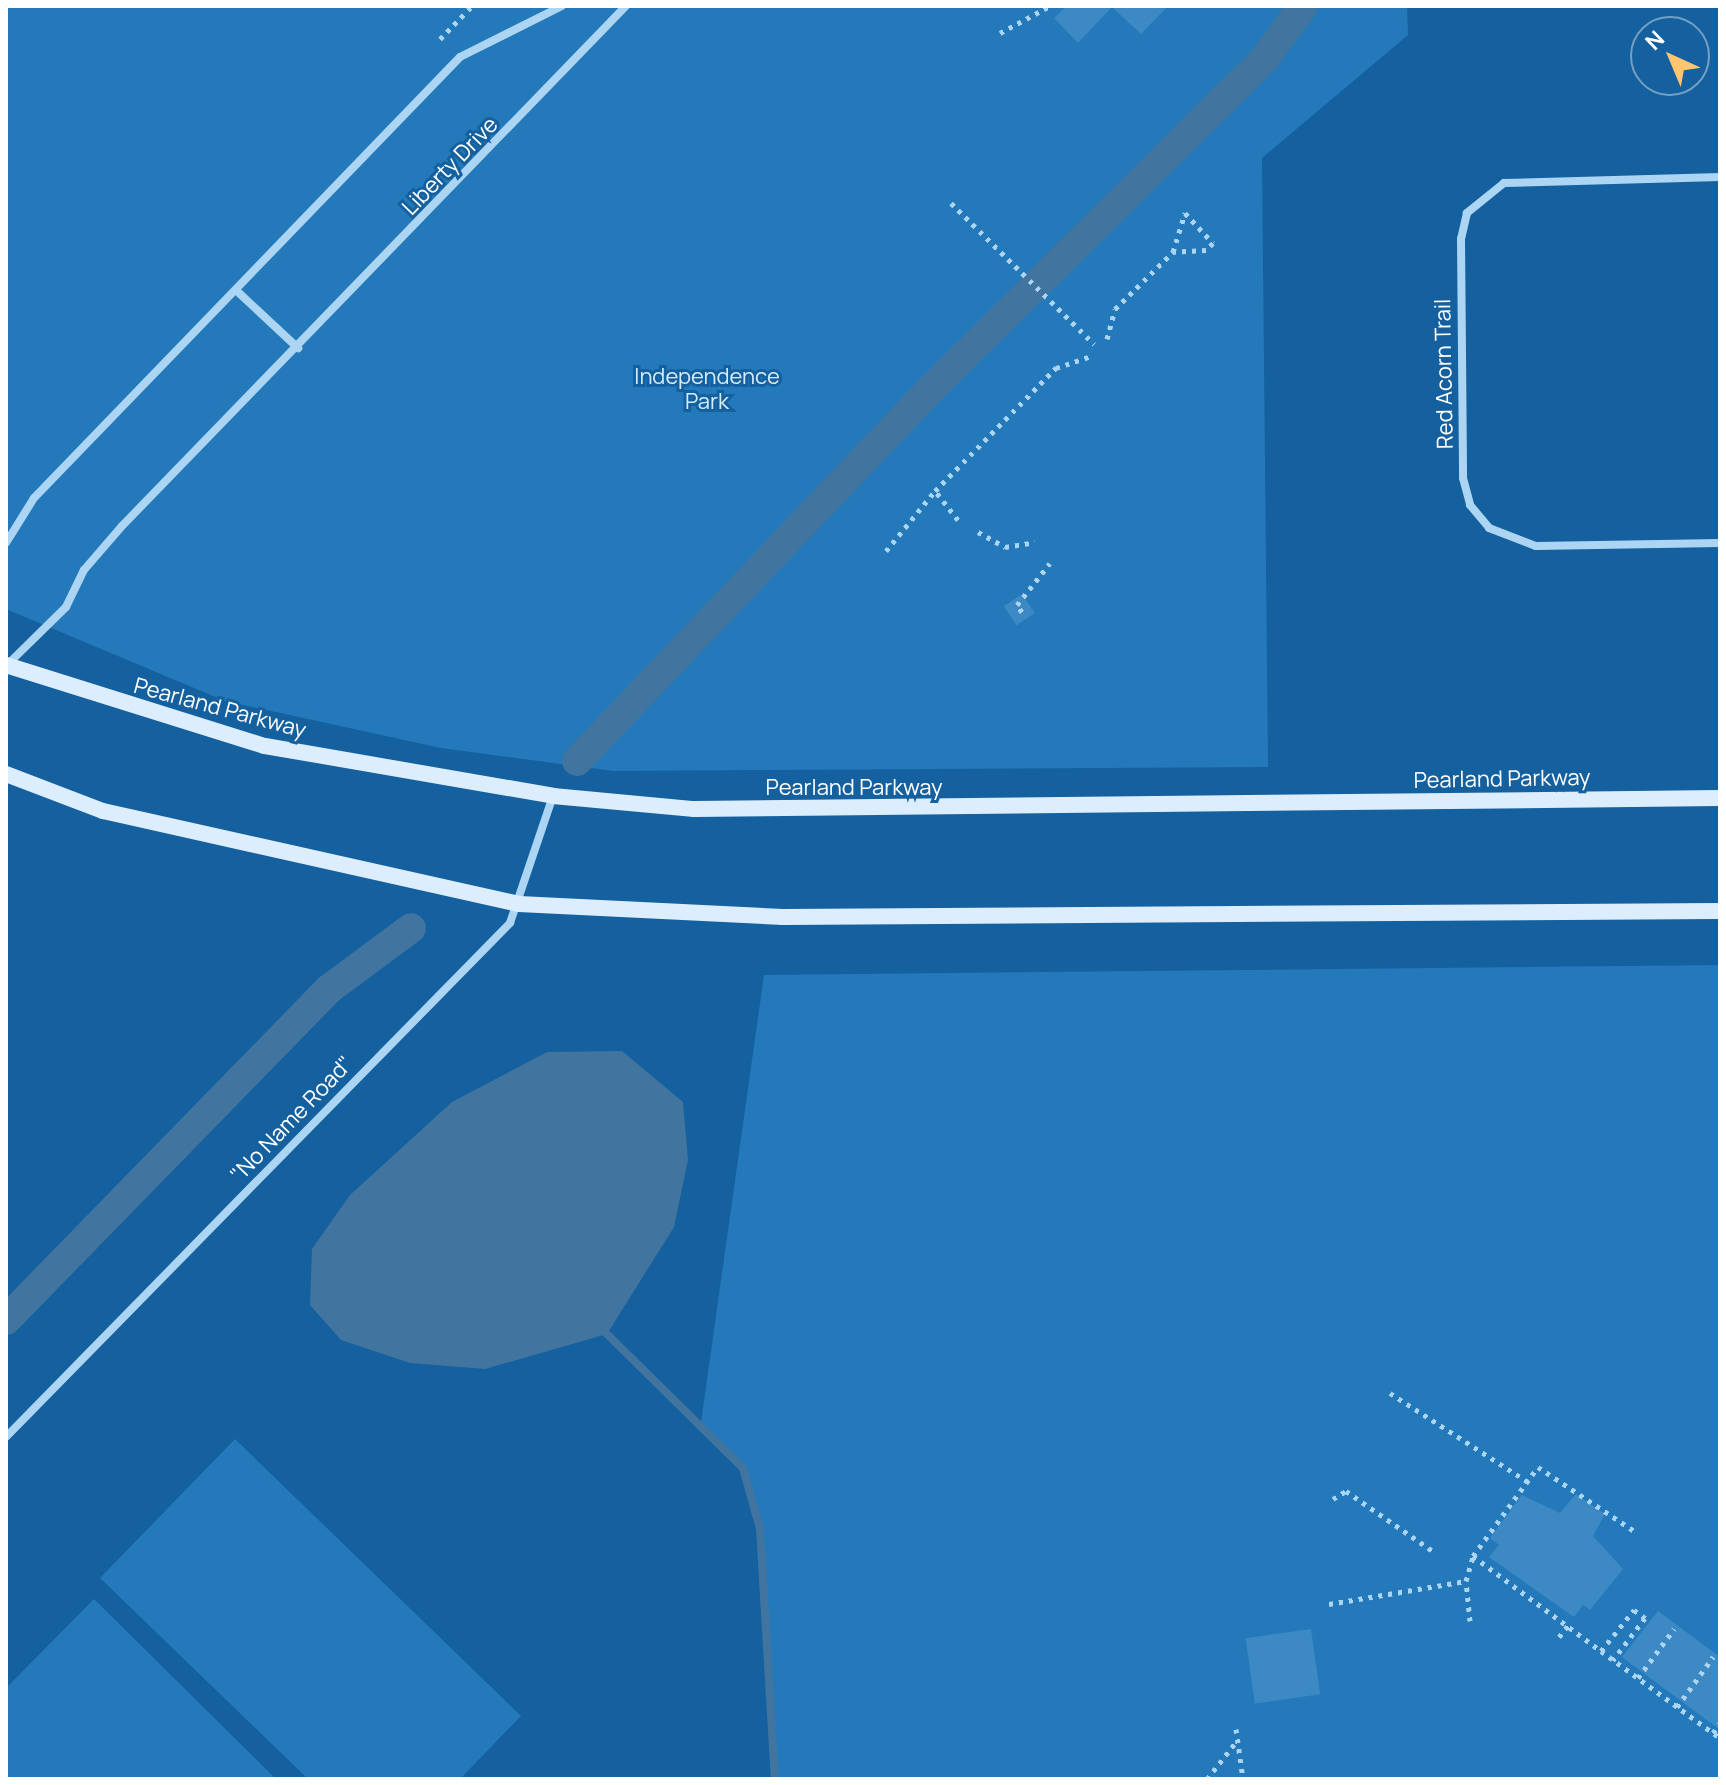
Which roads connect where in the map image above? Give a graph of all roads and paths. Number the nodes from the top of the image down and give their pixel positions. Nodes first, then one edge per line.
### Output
1 (472, 6) edge
2 (562, 6) edge
3 (626, 6) edge
4 (1050, 6) edge
5 (1000, 33) dead end
6 (440, 39) dead end
7 (1720, 177) edge
8 (951, 203) dead end
9 (1173, 252) junction
10 (239, 293) junction
11 (1107, 339) dead end
12 (1094, 344) dead end
13 (298, 348) junction
14 (1090, 356) dead end
15 (935, 491) junction
16 (958, 520) dead end
17 (978, 532) dead end
18 (1035, 542) dead end
19 (6, 543) edge
20 (1720, 543) edge
21 (886, 551) dead end
22 (1050, 563) dead end
23 (1022, 612) dead end
24 (6, 664) edge
25 (6, 774) edge
26 (553, 796) junction
27 (1720, 798) edge
28 (519, 904) junction
29 (1720, 911) edge
30 (1390, 1393) dead end
31 (6, 1437) edge
32 (1528, 1482) junction
33 (1333, 1499) dead end
34 (1636, 1532) dead end
35 (1434, 1552) dead end
36 (1473, 1556) junction
37 (1466, 1581) junction
38 (1329, 1604) dead end
39 (1470, 1621) dead end
40 (1569, 1624) junction
41 (1674, 1629) dead end
42 (1559, 1637) dead end
43 (1601, 1651) junction
44 (1713, 1657) dead end
45 (1613, 1660) junction
46 (1638, 1678) junction
47 (1677, 1707) junction
48 (1720, 1723) edge
49 (1236, 1729) dead end
50 (1713, 1733) junction
51 (1720, 1738) edge
52 (1237, 1741) junction
53 (1207, 1779) edge
54 (1243, 1779) edge

1 - 6 path
2 - 10 street
3 - 13 street, Liberty Drive
4 - 5 path
7 - 20 street, Red Acorn Trail
8 - 12 path
9 - 9 path
9 - 11 path
10 - 13 street
10 - 19 street
13 - 24 street, Liberty Drive
14 - 15 path
15 - 16 path
15 - 21 path
17 - 18 path
22 - 23 path
24 - 26 main road, Pearland Parkway
25 - 28 main road
26 - 27 main road, Pearland Parkway
26 - 28 street, "No Name Road"
28 - 29 main road
28 - 31 street, "No Name Road"
30 - 32 path
32 - 34 path
32 - 36 path
33 - 35 path
36 - 37 path
36 - 40 path
37 - 38 path
37 - 39 path
40 - 42 path
40 - 43 path
41 - 46 path
43 - 45 path
43 - 45 path
44 - 47 path
45 - 46 path
46 - 47 path
47 - 50 path
48 - 50 path
49 - 52 path
50 - 51 path
52 - 53 path
52 - 54 path

